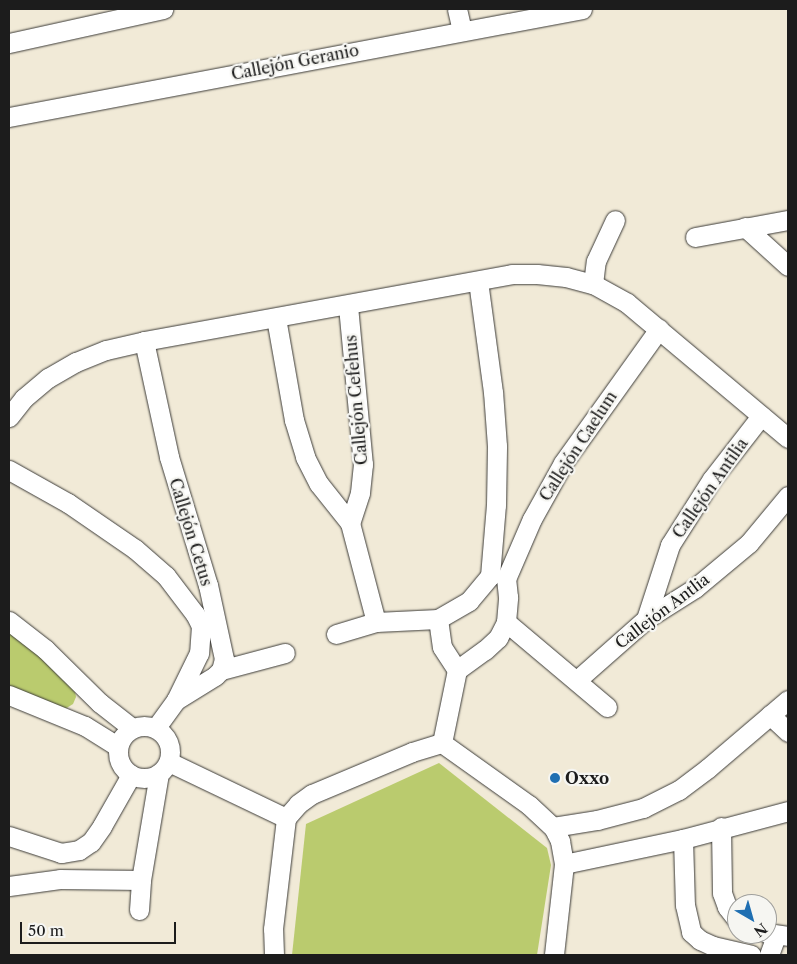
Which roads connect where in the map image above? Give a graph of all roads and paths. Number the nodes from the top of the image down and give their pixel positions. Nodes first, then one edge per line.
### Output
1 (163, 9) edge
2 (457, 9) edge
3 (582, 9) edge
4 (462, 30) junction
5 (9, 43) edge
6 (9, 117) edge
7 (615, 220) dead end
8 (788, 220) edge
9 (745, 228) junction
10 (695, 237) dead end
11 (788, 266) edge
12 (478, 281) junction
13 (593, 284) junction
14 (348, 306) junction
15 (276, 318) junction
16 (660, 329) junction
17 (144, 341) junction
18 (761, 416) junction
19 (9, 417) edge
20 (788, 438) edge
21 (9, 470) edge
22 (788, 496) edge
23 (350, 523) junction
24 (498, 578) junction
25 (438, 619) junction
26 (646, 619) junction
27 (9, 621) edge
28 (376, 622) junction
29 (506, 622) junction
30 (209, 623) junction
31 (336, 634) dead end
32 (286, 652) dead end
33 (222, 670) junction
34 (457, 670) junction
35 (577, 680) junction
36 (84, 688) junction
37 (9, 695) edge
38 (176, 700) junction
39 (788, 700) edge
40 (607, 707) dead end
41 (770, 715) junction
42 (60, 716) junction
43 (132, 728) junction
44 (156, 728) junction
45 (788, 732) edge
46 (442, 743) junction
47 (118, 747) junction
48 (164, 768) junction
49 (131, 775) junction
50 (788, 812) edge
51 (286, 818) junction
52 (553, 827) junction
53 (721, 827) junction
54 (9, 836) edge
55 (683, 838) junction
56 (564, 864) junction
57 (141, 880) junction
58 (9, 886) edge
59 (727, 907) edge
60 (138, 910) dead end
61 (274, 955) edge
62 (554, 955) edge
63 (751, 955) edge

1 - 5 street
2 - 4 street
3 - 4 street, Callejón Geranio
4 - 6 street, Callejón Geranio
7 - 13 street
8 - 9 street
9 - 10 street
9 - 11 street
12 - 13 street
12 - 14 street
12 - 24 street, Callejón Caelum
13 - 16 street
14 - 15 street
14 - 23 street, Callejón Cefehus
15 - 17 street
15 - 23 street
16 - 18 street
16 - 24 street, Callejón Caelum
17 - 19 street
17 - 30 street, Callejón Cetus
18 - 20 street
18 - 26 street, Callejón Antilia
21 - 30 street, Callejón Cetus
22 - 26 street, Callejón Antlia
23 - 28 street
24 - 25 street, Callejón Caelum
24 - 29 street, Callejón Caelum
25 - 28 street
25 - 34 street
26 - 35 street, Callejón Antlia
27 - 36 street
28 - 31 street
29 - 34 street, Callejón Caelum
29 - 35 street
30 - 33 street, Callejón Cetus
30 - 38 street, Callejón Cetus
32 - 33 street
33 - 38 street, Callejón Cetus
34 - 46 street
35 - 40 street
36 - 42 street
36 - 43 street
37 - 42 street
38 - 44 street, Callejón Cetus
39 - 41 street
41 - 45 street
41 - 52 street
42 - 47 street
43 - 44 street
43 - 47 street
44 - 48 street
46 - 51 street
46 - 52 street
47 - 49 street
48 - 49 street
48 - 51 street
48 - 57 street
49 - 54 street
50 - 53 street
51 - 61 street
52 - 56 street
53 - 55 street
53 - 59 street
55 - 56 street
55 - 63 street
56 - 62 street
57 - 58 street
57 - 60 street

